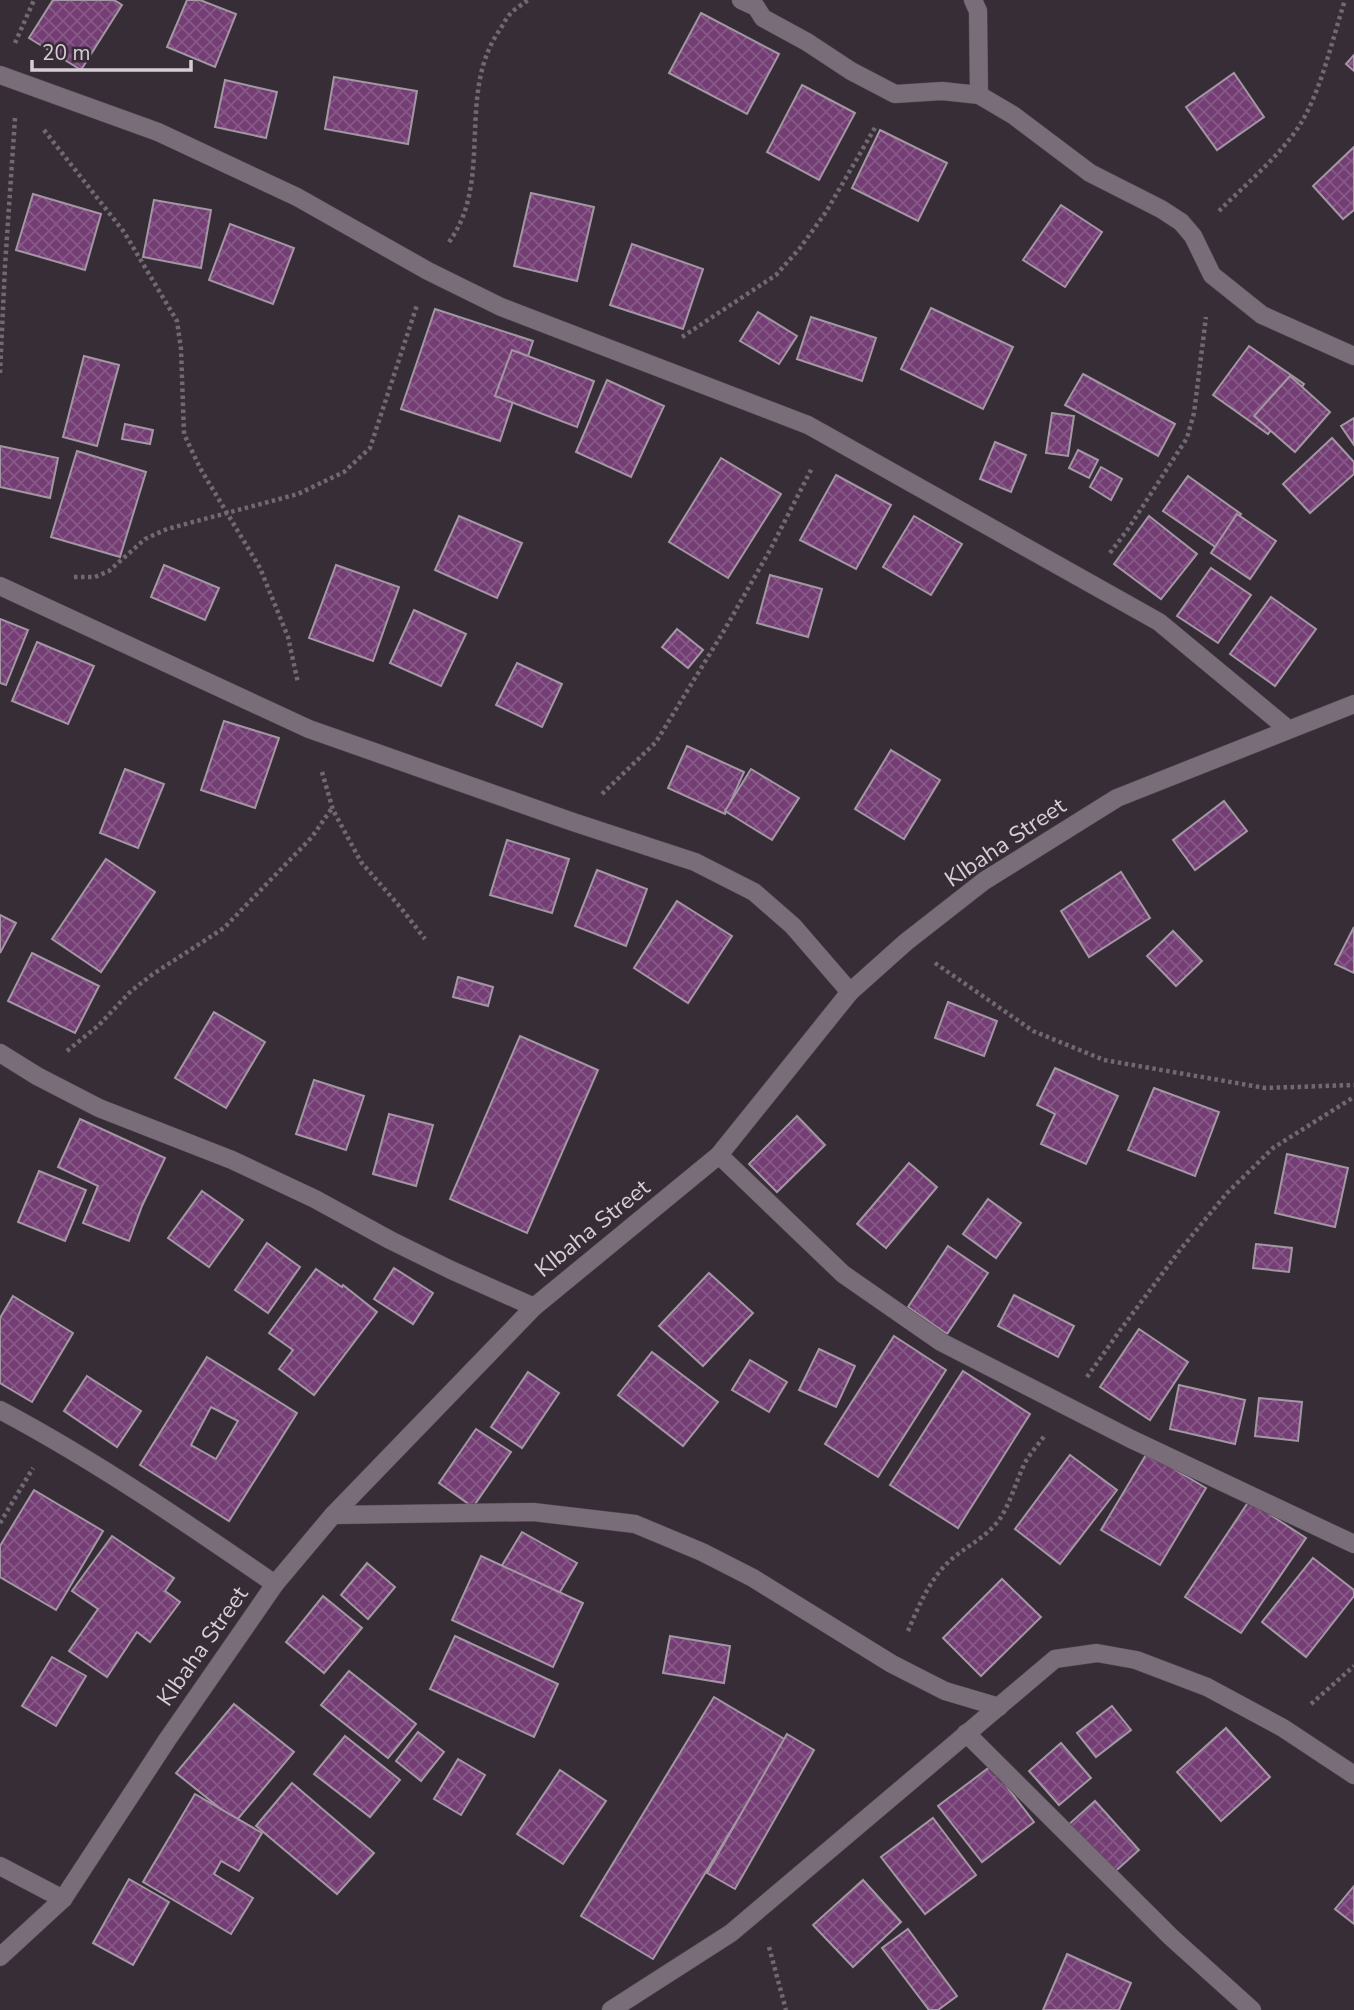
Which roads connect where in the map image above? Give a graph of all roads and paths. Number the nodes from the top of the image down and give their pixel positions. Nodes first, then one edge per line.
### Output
1 (34, 0) edge
2 (528, 0) edge
3 (741, 0) edge
4 (973, 0) edge
5 (1345, 0) edge
6 (2, 75) edge
7 (16, 93) junction
8 (895, 94) junction
9 (979, 95) junction
10 (1193, 236) junction
11 (428, 271) junction
12 (1212, 275) junction
13 (1354, 356) edge
14 (643, 362) junction
15 (0, 373) edge
16 (828, 436) junction
17 (227, 512) junction
18 (65, 576) dead end
19 (1088, 583) junction
20 (0, 586) edge
21 (1354, 704) edge
22 (309, 729) junction
23 (1288, 729) junction
24 (332, 807) junction
25 (573, 822) junction
26 (425, 939) dead end
27 (906, 942) junction
28 (850, 992) junction
29 (0, 1054) edge
30 (37, 1076) junction
31 (1354, 1085) edge
32 (1354, 1097) edge
33 (719, 1155) junction
34 (534, 1307) junction
35 (1067, 1407) junction
36 (0, 1410) edge
37 (51, 1437) junction
38 (333, 1515) junction
39 (0, 1523) edge
40 (1354, 1544) edge
41 (275, 1584) junction
42 (892, 1664) junction
43 (1354, 1666) edge
44 (999, 1707) junction
45 (1264, 1718) junction
46 (966, 1733) junction
47 (1354, 1775) edge
48 (0, 1866) edge
49 (62, 1899) junction
50 (758, 1909) junction
51 (0, 1957) edge
52 (611, 2010) edge
53 (786, 2010) edge
54 (1252, 2010) edge

1 - 6 path
2 - 11 path
3 - 8 street
4 - 9 street
5 - 10 path
6 - 7 path
6 - 11 street
7 - 15 path
7 - 17 path
8 - 9 street
8 - 14 path
9 - 10 street
10 - 12 street
11 - 14 street
11 - 17 path
12 - 13 street
12 - 19 path
14 - 16 street
16 - 19 street
16 - 25 path
17 - 18 path
17 - 22 path
19 - 23 street
20 - 22 street
21 - 23 street, KIbaha Street
22 - 24 path
22 - 25 street
23 - 27 street, KIbaha Street
24 - 26 path
24 - 30 path
25 - 28 street
27 - 28 street, KIbaha Street
27 - 31 path
28 - 33 street, KIbaha Street
29 - 30 street
30 - 34 street
32 - 35 path
33 - 34 street, KIbaha Street
33 - 35 street
34 - 38 street, KIbaha Street
35 - 40 street
35 - 42 path
36 - 37 street
37 - 39 path
37 - 41 street
38 - 41 street, KIbaha Street
38 - 42 street
41 - 49 street, KIbaha Street
42 - 44 street
43 - 45 path
44 - 45 street
44 - 46 street
45 - 47 street
46 - 50 street
46 - 54 street
48 - 49 street
49 - 51 street, KIbaha Street
50 - 52 street
50 - 53 path

